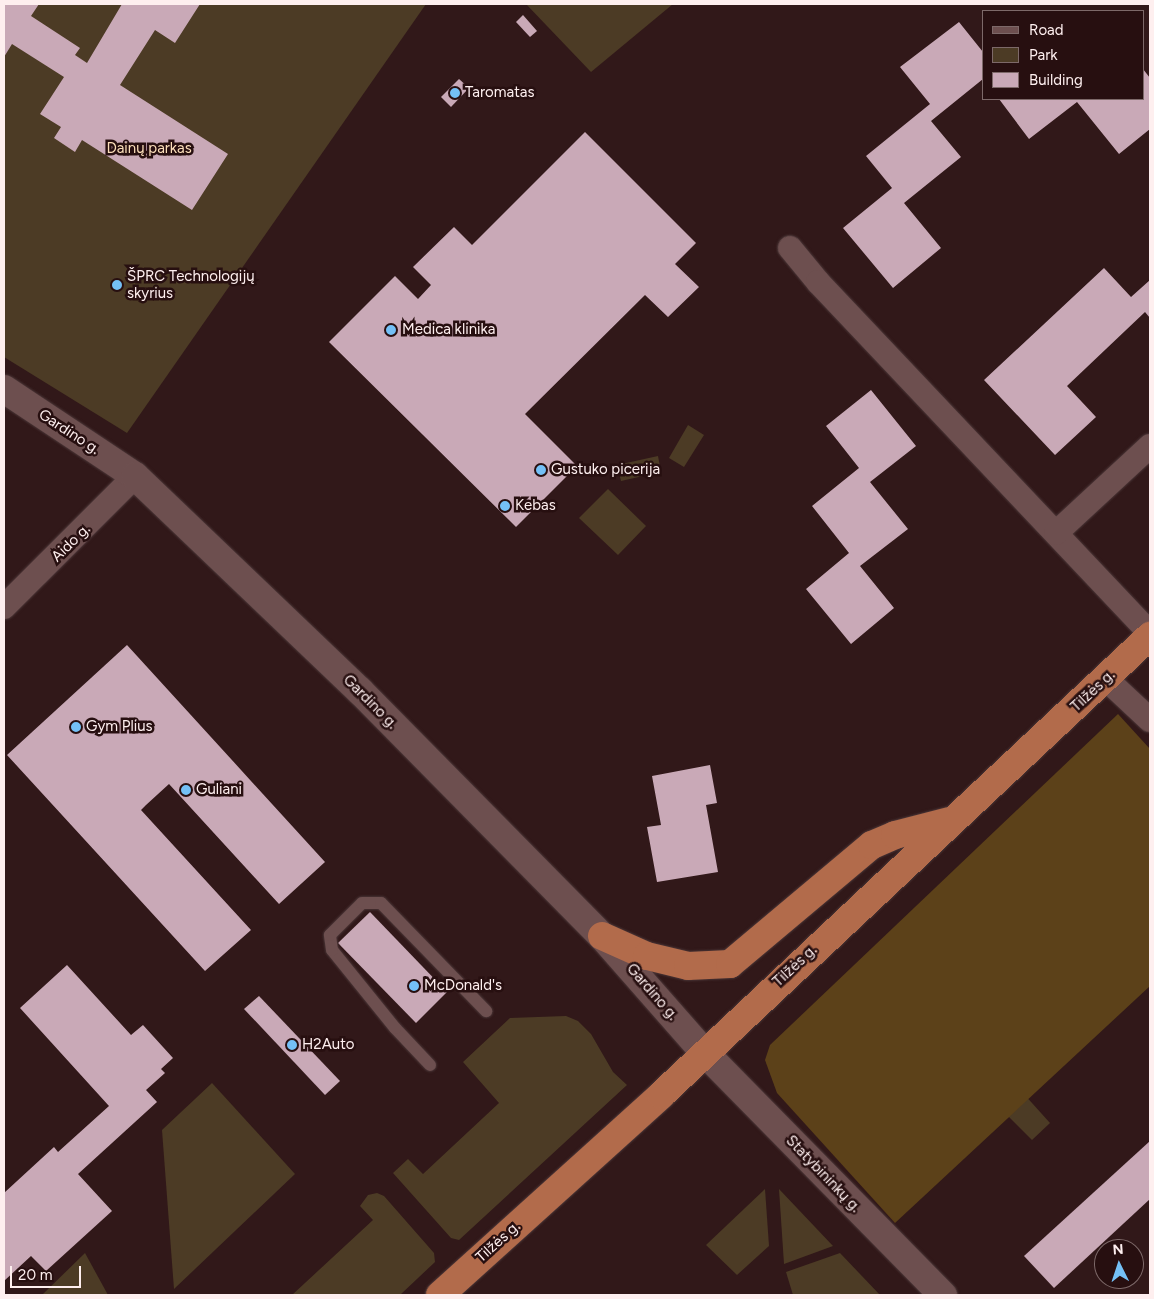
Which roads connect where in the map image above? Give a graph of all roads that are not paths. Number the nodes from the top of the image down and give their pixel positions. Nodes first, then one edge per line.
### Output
1 (790, 248) dead end
2 (4, 389) edge
3 (1150, 446) edge
4 (135, 476) junction
5 (1056, 534) junction
6 (4, 607) edge
7 (1150, 635) edge
8 (1106, 680) junction
9 (1150, 720) edge
10 (952, 820) junction
11 (602, 936) junction
12 (486, 1011) dead end
13 (704, 1052) junction
14 (430, 1066) dead end
15 (440, 1295) edge
16 (943, 1295) edge

1 - 5 street
2 - 4 main road, Gardino g.
3 - 5 street
4 - 6 street, Aido g.
4 - 11 main road, Gardino g.
5 - 7 street
7 - 8 highway, Tilžės g.
8 - 9 street
8 - 10 highway, Tilžės g.
10 - 11 highway
10 - 13 highway, Tilžės g.
11 - 13 main road, Gardino g.
12 - 14 lane
13 - 15 highway, Tilžės g.
13 - 16 main road, Statybininkų g.

